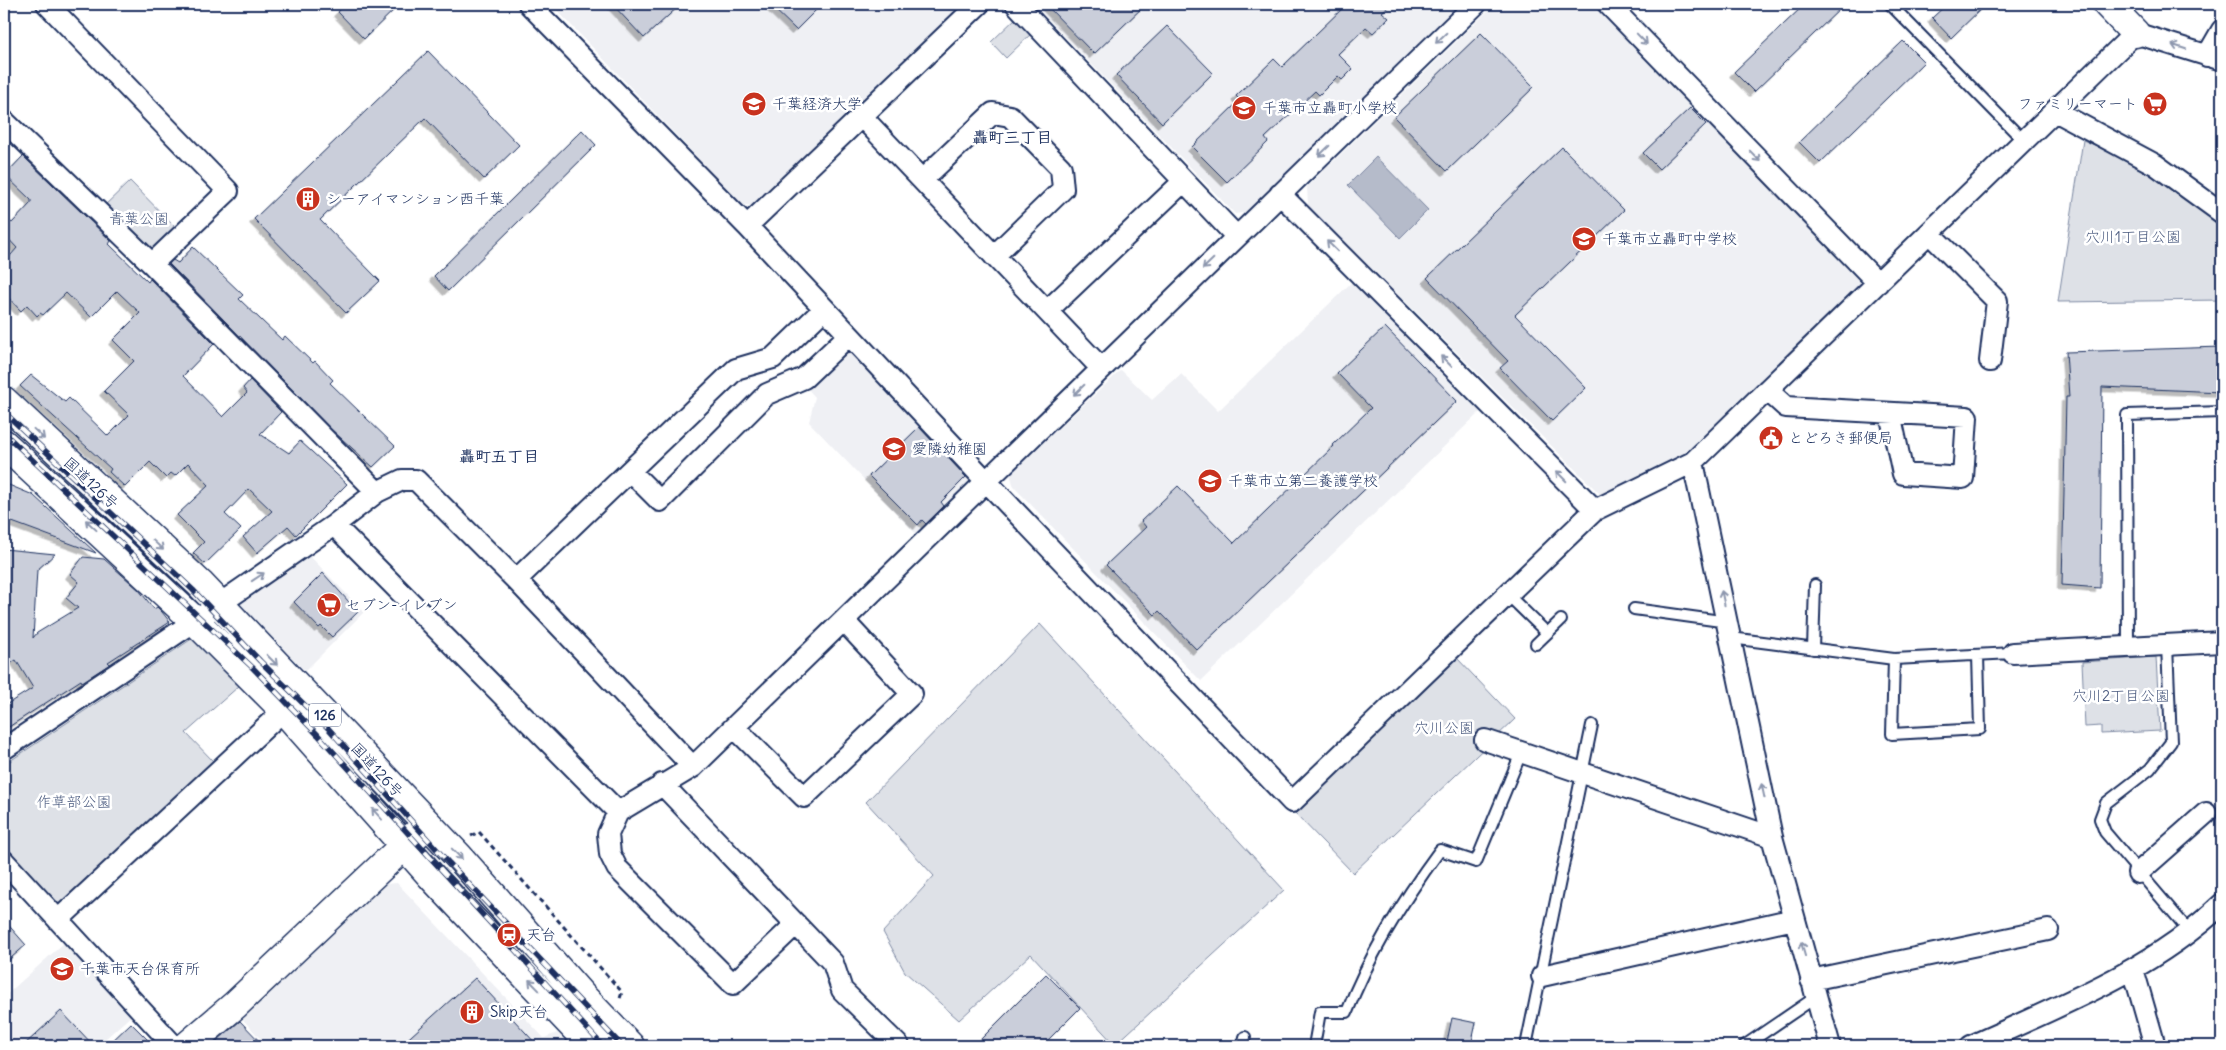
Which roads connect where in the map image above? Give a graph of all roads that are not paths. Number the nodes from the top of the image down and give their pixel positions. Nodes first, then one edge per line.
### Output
1 (47, 4) edge
2 (529, 4) edge
3 (979, 4) edge
4 (1016, 4) edge
5 (1476, 4) edge
6 (1608, 4) edge
7 (1890, 4) edge
8 (2107, 4) edge
9 (2222, 30) edge
10 (2136, 33) junction
11 (2214, 58) edge
12 (2055, 111) junction
13 (862, 117) junction
14 (4, 120) edge
15 (2024, 141) junction
16 (922, 180) junction
17 (1184, 181) junction
18 (1280, 194) junction
19 (2222, 213) edge
20 (747, 226) junction
21 (1930, 233) junction
22 (1236, 236) junction
23 (994, 256) junction
24 (152, 264) junction
25 (1878, 283) junction
26 (824, 309) junction
27 (1047, 311) junction
28 (849, 335) junction
29 (1990, 361) dead end
30 (1101, 368) junction
31 (1767, 390) junction
32 (4, 401) edge
33 (2222, 412) edge
34 (1890, 413) junction
35 (4, 444) edge
36 (1693, 462) junction
37 (630, 471) junction
38 (986, 481) junction
39 (376, 492) junction
40 (1595, 510) junction
41 (334, 525) junction
42 (516, 580) junction
43 (1815, 585) dead end
44 (1508, 595) junction
45 (217, 605) junction
46 (1634, 609) dead end
47 (1561, 620) dead end
48 (194, 621) junction
49 (844, 621) junction
50 (1730, 630) junction
51 (1547, 633) junction
52 (2222, 642) edge
53 (1536, 644) dead end
54 (2167, 645) junction
55 (2128, 647) junction
56 (1813, 649) junction
57 (2013, 653) joint
58 (1978, 655) junction
59 (1894, 659) junction
60 (284, 710) junction
61 (1592, 726) dead end
62 (734, 727) junction
63 (12, 737) edge
64 (1485, 740) dead end
65 (4, 749) edge
66 (1520, 753) junction
67 (693, 766) junction
68 (1583, 774) junction
69 (662, 784) junction
70 (618, 812) junction
71 (2206, 813) dead end
72 (427, 824) junction
73 (1772, 837) junction
74 (405, 846) junction
75 (4, 861) edge
76 (2138, 873) junction
77 (2222, 907) edge
78 (1794, 919) junction
79 (58, 920) junction
80 (796, 924) junction
81 (2048, 930) dead end
82 (2190, 932) junction
83 (2133, 969) junction
84 (1542, 976) junction
85 (1814, 989) junction
86 (174, 1046) edge
87 (187, 1046) edge
88 (592, 1046) edge
89 (630, 1046) edge
90 (899, 1046) edge
91 (1314, 1046) edge
92 (1526, 1046) edge
93 (1744, 1046) edge
94 (1830, 1046) edge
95 (1971, 1046) edge
96 (2155, 1046) edge

1 - 24 street
2 - 20 street
3 - 13 street
4 - 17 street
5 -> 18 street
6 -> 25 street
7 - 15 lane
8 - 10 main road
9 - 11 street
11 -> 10 street
10 - 12 street
12 - 15 street
12 - 19 street
13 - 16 street
13 - 20 street
14 - 24 street
15 - 21 street
16 - 23 street
16 - 23 street
17 - 22 street
17 - 27 street
18 - 22 street
40 -> 18 street
20 - 26 street
21 - 25 street
21 - 29 street
22 -> 30 street
23 - 27 street
24 - 39 street
25 - 31 street
26 - 28 street
26 - 37 street
27 - 30 street
28 - 37 street
28 - 38 street
30 -> 38 street
31 - 34 street
31 - 36 street
32 -> 45 main road, 国道126号 / 126
33 - 55 lane
34 - 34 street
48 -> 35 main road, 国道126号 / 126
36 - 40 street
50 -> 36 street
37 - 42 street
38 - 44 street
38 - 49 street
39 - 41 street
39 - 42 street
40 - 44 street
45 -> 41 street
41 - 70 street
42 - 67 street
43 - 56 lane
44 - 51 lane
45 - 48 street
45 -> 72 main road, 国道126号 / 126
46 - 50 lane
47 - 51 lane
48 - 60 main road, 国道126号 / 126
48 - 63 street
49 - 62 street
49 - 62 street
50 - 56 lane
73 -> 50 street
51 - 53 lane
52 - 54 street
54 - 55 street
54 - 76 lane
55 - 57 street
56 - 59 lane
57 - 58 lane
58 - 59 lane
58 - 59 lane
74 -> 60 main road, 国道126号 / 126
60 - 79 street
61 - 68 lane
62 - 67 street
63 - 65 street
64 - 66 street
66 - 68 street
66 - 91 lane
67 - 69 street
68 - 73 street
68 - 84 lane
69 - 70 street
69 - 80 street
70 - 80 street
71 - 76 street
72 - 74 main road
72 -> 89 main road, 国道126号 / 126
73 - 78 street
74 - 87 main road
88 -> 74 main road, 国道126号 / 126
75 - 79 street
76 - 82 lane
77 - 82 street
78 - 84 street
85 -> 78 street
79 - 86 street
80 - 90 street
81 - 85 street
82 - 83 street
83 - 95 street
83 - 96 street
84 - 92 lane
85 - 93 lane
85 - 94 street

